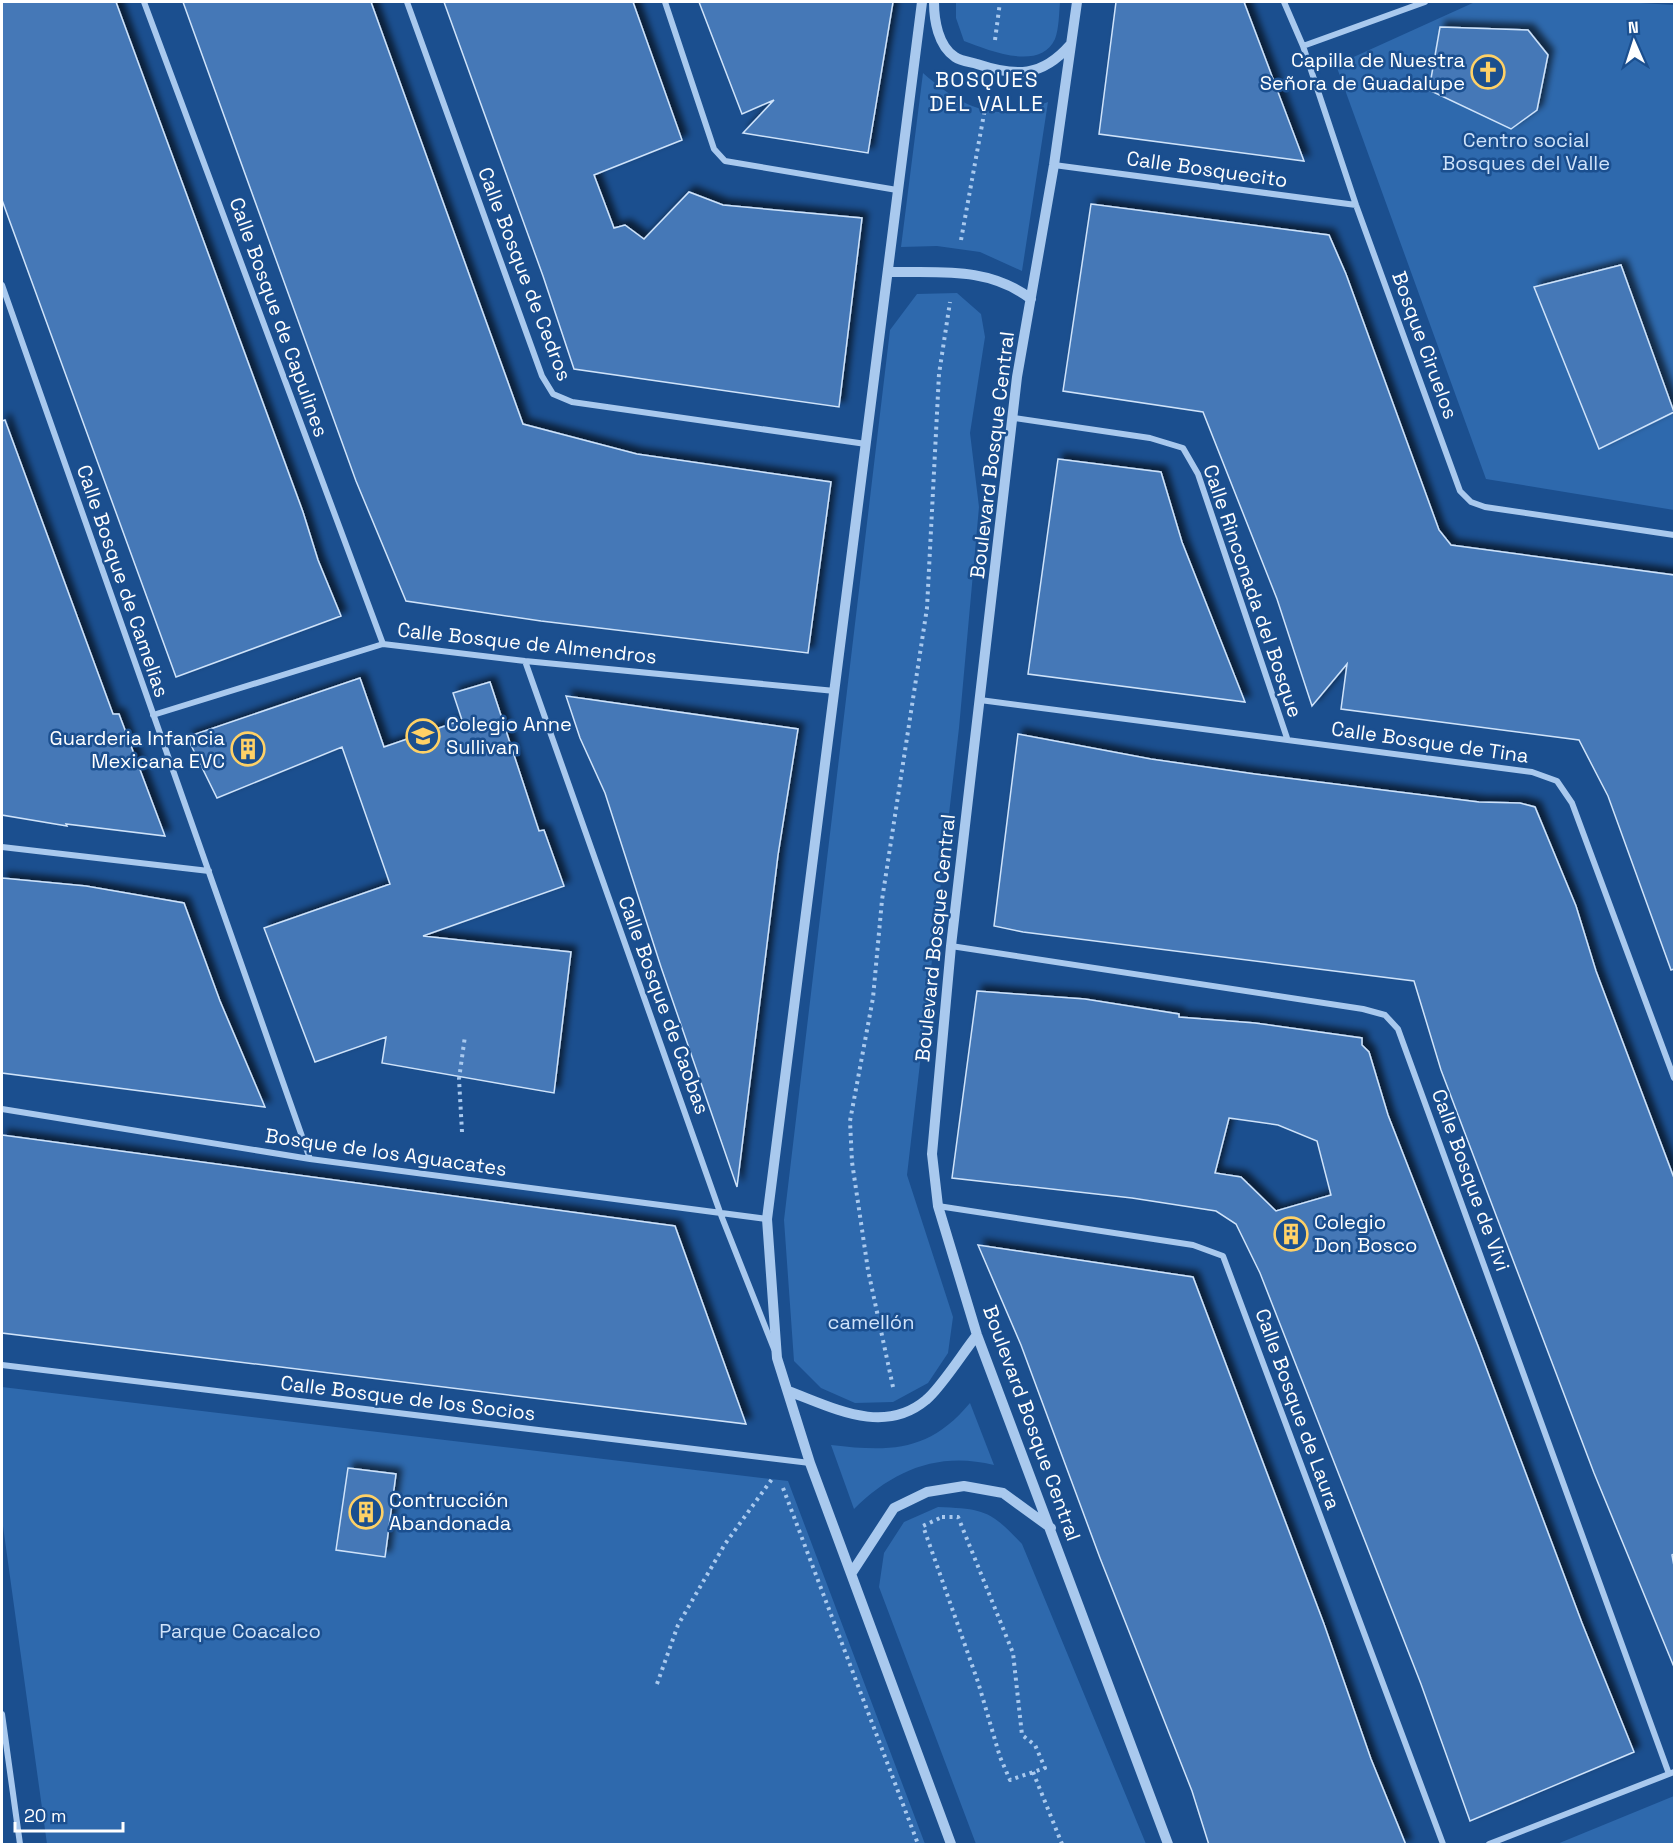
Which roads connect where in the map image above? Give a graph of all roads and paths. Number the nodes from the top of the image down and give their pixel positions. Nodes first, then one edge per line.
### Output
1 (144, 2) edge
2 (406, 2) edge
3 (665, 2) edge
4 (922, 2) edge
5 (934, 2) edge
6 (1000, 2) edge
7 (1077, 2) edge
8 (1284, 2) edge
9 (1425, 2) edge
10 (995, 40) dead end
11 (1070, 45) junction
12 (1303, 46) junction
13 (986, 103) dead end
14 (1054, 165) junction
15 (897, 190) junction
16 (1356, 206) junction
17 (962, 240) dead end
18 (888, 272) junction
19 (2, 285) edge
20 (1031, 299) junction
21 (950, 302) dead end
22 (1014, 418) junction
23 (867, 444) junction
24 (1674, 535) edge
25 (383, 644) junction
26 (525, 661) junction
27 (836, 691) junction
28 (980, 700) junction
29 (153, 715) junction
30 (1287, 738) junction
31 (2, 847) edge
32 (209, 871) junction
33 (951, 946) junction
34 (465, 1036) dead end
35 (1674, 1078) edge
36 (2, 1108) edge
37 (462, 1132) dead end
38 (310, 1159) junction
39 (938, 1206) junction
40 (721, 1215) junction
41 (768, 1220) junction
42 (977, 1335) junction
43 (777, 1358) junction
44 (2, 1365) edge
45 (893, 1388) dead end
46 (788, 1391) junction
47 (783, 1460) junction
48 (810, 1463) junction
49 (783, 1488) dead end
50 (1052, 1528) junction
51 (851, 1574) junction
52 (657, 1684) dead end
53 (2, 1714) edge
54 (1033, 1772) junction
55 (1672, 1773) edge
56 (20, 1845) edge
57 (918, 1845) edge
58 (951, 1845) edge
59 (1062, 1845) edge
60 (1168, 1845) edge
61 (1443, 1845) edge
62 (1489, 1845) edge

1 - 25 street, Calle Bosque de Capulines
2 - 23 street, Calle Bosque de Cedros
3 - 15 street
4 - 15 street
5 - 11 street
6 - 10 path
7 - 11 street, Boulevard Bosque Central
8 - 12 street, Bosque Ciruelos
9 - 12 street
11 - 14 street, Boulevard Bosque Central
12 - 16 street, Bosque Ciruelos
13 - 17 path
14 - 16 street, Calle Bosquecito
14 - 20 street, Boulevard Bosque Central
15 - 18 street
16 - 24 street, Bosque Ciruelos
18 - 20 street
18 - 23 street
19 - 29 street, Calle Bosque de Camelias
20 - 22 street, Boulevard Bosque Central
21 - 45 path
22 - 28 street, Boulevard Bosque Central
22 - 30 street, Calle Rinconada del Bosque
23 - 27 street
25 - 26 street, Calle Bosque de Almendros
25 - 29 street, Calle Bosque de Almendros
26 - 27 street, Calle Bosque de Almendros
26 - 40 street, Calle Bosque de Caobas
27 - 41 street
28 - 30 street, Calle Bosque de Tina
28 - 33 street, Boulevard Bosque Central
29 - 32 street, Calle Bosque de Camelias
30 - 35 street, Calle Bosque de Tina
31 - 32 street
32 - 38 street, Calle Bosque de Camelias
33 - 39 street, Boulevard Bosque Central
33 - 55 street, Calle Bosque de Vivi
34 - 37 path
36 - 38 street, Bosque de los Aguacates
38 - 40 street, Bosque de los Aguacates
39 - 42 street, Boulevard Bosque Central
39 - 61 street, Calle Bosque de Laura
40 - 41 street, Bosque de los Aguacates
40 - 43 street, Calle Bosque de Caobas
41 - 43 street
42 - 46 street
42 - 50 street, Boulevard Bosque Central
43 - 46 street
44 - 47 street, Calle Bosque de los Socios
46 - 48 street
47 - 48 street, Calle Bosque de los Socios
47 - 52 path
48 - 51 street
49 - 57 path
50 - 51 street
50 - 60 street, Boulevard Bosque Central
51 - 58 street
53 - 56 street
54 - 54 path
54 - 59 path
55 - 62 street

